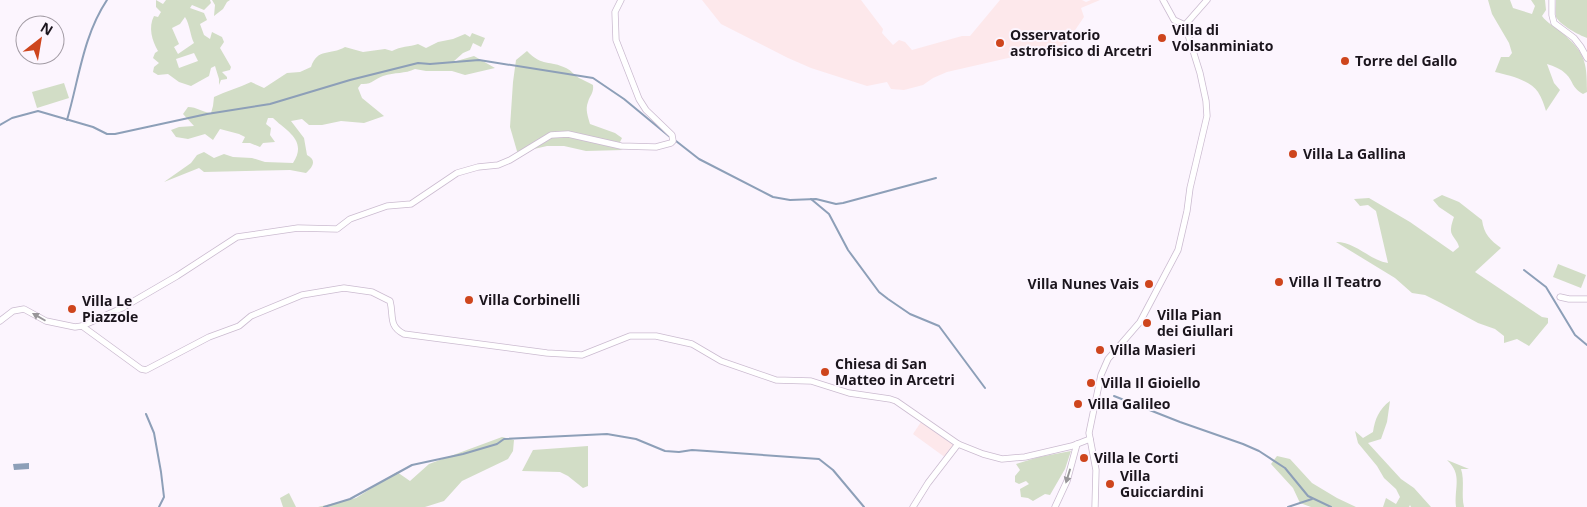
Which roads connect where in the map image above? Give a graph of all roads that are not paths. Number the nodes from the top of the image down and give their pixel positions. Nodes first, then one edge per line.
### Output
1 (621, 0) edge
2 (1163, 0) edge
3 (1207, 0) edge
4 (1552, 0) edge
5 (1185, 26) junction
6 (1587, 58) edge
7 (1560, 297) dead end
8 (1587, 299) edge
9 (0, 321) edge
10 (82, 326) junction
11 (1090, 440) junction
12 (958, 444) junction
13 (1077, 444) junction
14 (913, 507) edge
15 (1055, 507) edge
16 (1095, 507) edge

1 - 10 street
2 - 5 street
3 - 5 street
4 - 6 street
5 - 11 street
7 - 8 street
10 -> 9 street
10 - 12 street
11 - 13 street
11 - 16 street
12 - 13 street
12 - 14 street
13 -> 15 street

